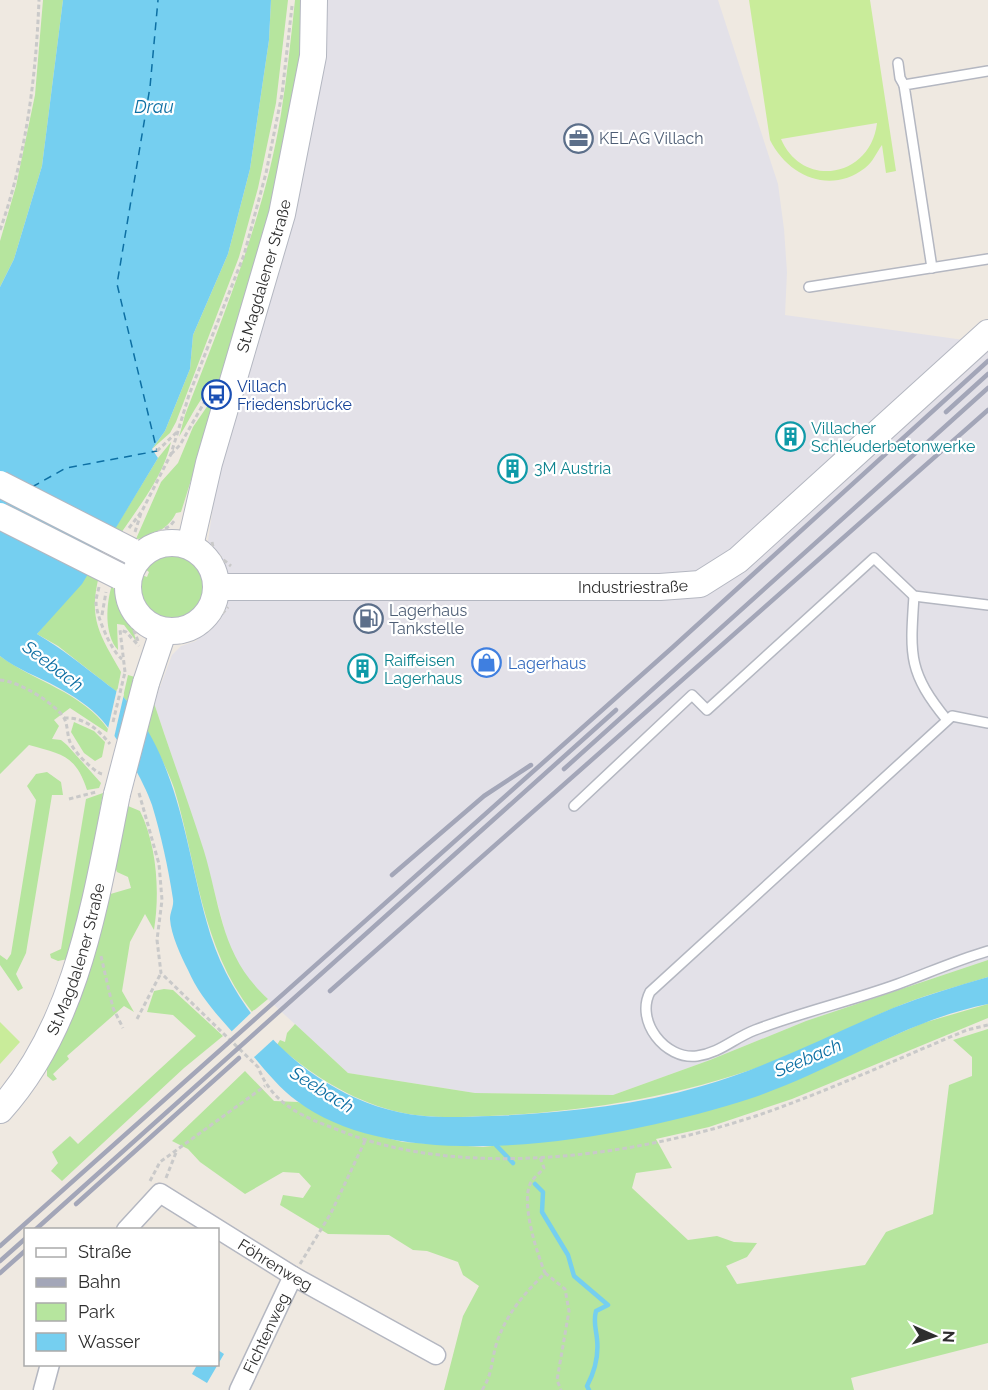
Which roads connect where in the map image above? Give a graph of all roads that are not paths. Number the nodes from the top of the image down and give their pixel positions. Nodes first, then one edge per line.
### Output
1 (314, 0) edge
2 (898, 63) dead end
3 (988, 71) edge
4 (904, 85) junction
5 (988, 259) edge
6 (932, 268) junction
7 (809, 288) dead end
8 (988, 333) edge
9 (0, 484) edge
10 (0, 516) edge
11 (192, 534) junction
12 (139, 548) junction
13 (121, 583) junction
14 (224, 596) junction
15 (914, 596) junction
16 (988, 604) edge
17 (170, 638) junction
18 (948, 720) junction
19 (988, 723) edge
20 (574, 806) dead end
21 (988, 951) edge
22 (0, 1110) edge
23 (128, 1228) edge
24 (216, 1228) edge
25 (219, 1230) edge
26 (293, 1276) junction
27 (436, 1355) dead end
28 (50, 1366) edge
29 (43, 1390) edge
30 (239, 1390) edge

1 - 11 street, St.Magdalener Straße
2 - 4 lane
3 - 4 lane
4 - 6 lane
5 - 6 lane
6 - 7 lane
8 - 14 street, Industriestraße
9 - 12 street, bridge
10 - 13 street, bridge
11 - 12 street
11 - 14 street
12 - 13 street
13 - 17 street
14 - 17 street
15 - 16 lane
15 - 18 lane
15 - 20 lane
17 - 22 street, St.Magdalener Straße, bridge
18 - 19 lane
18 - 21 lane
23 - 24 street, Föhrenweg
25 - 26 street, Föhrenweg
26 - 27 street, Föhrenweg
26 - 30 street, Fichtenweg
28 - 29 street

